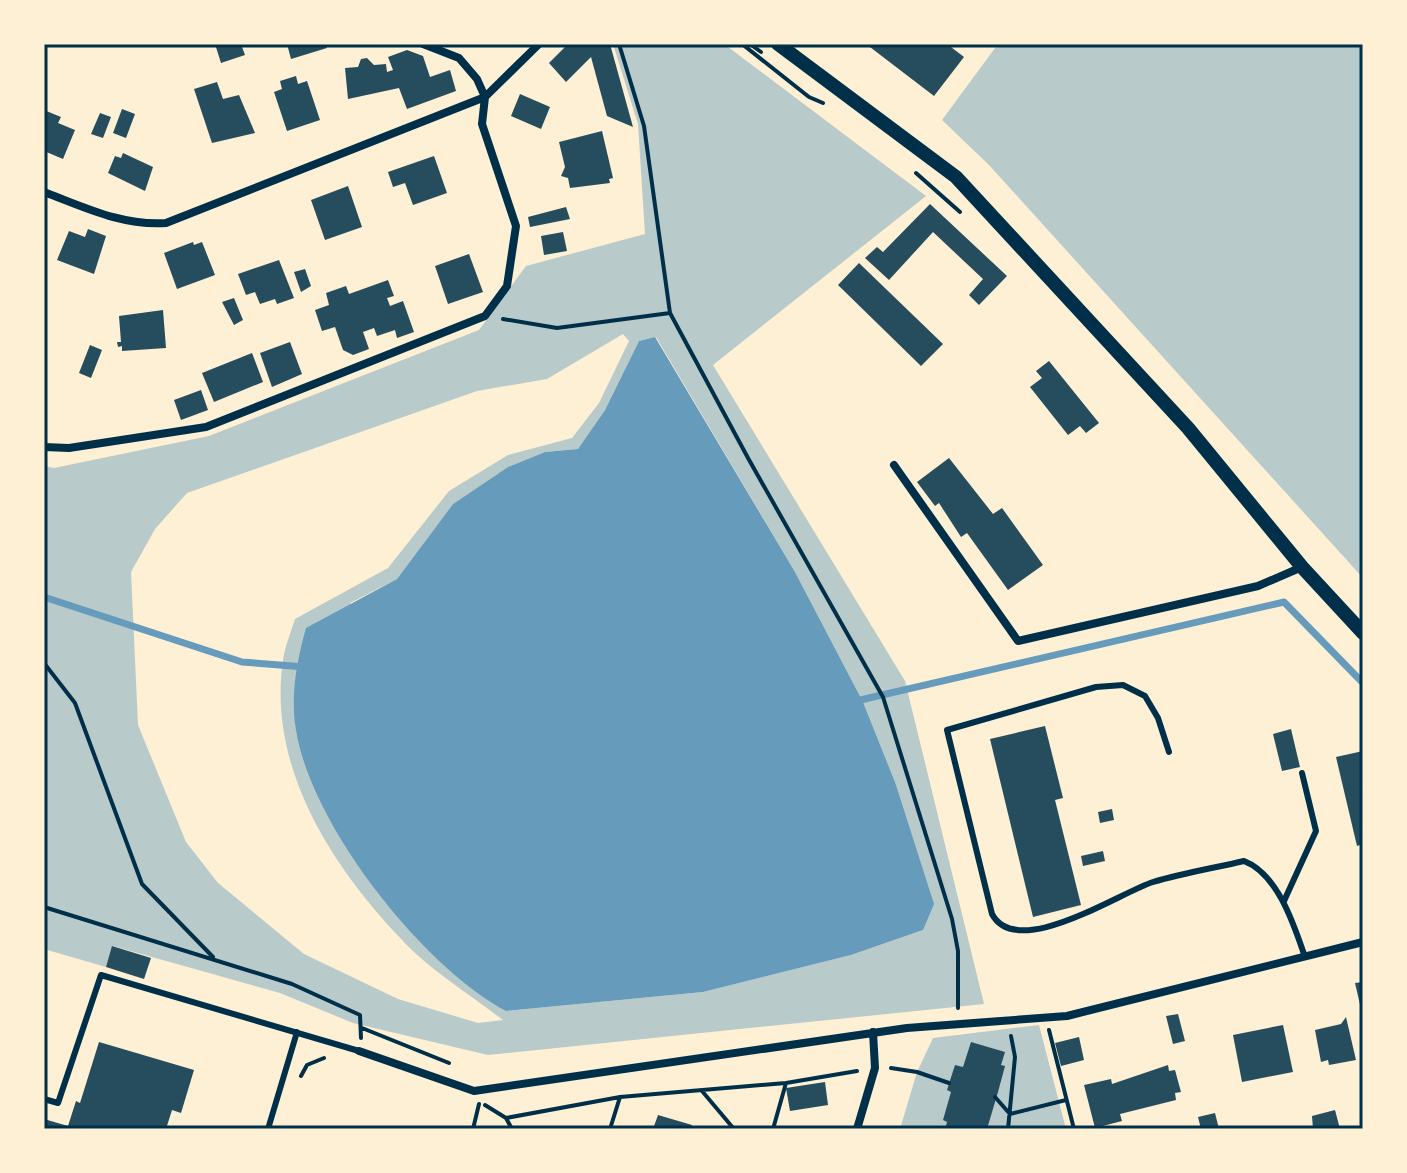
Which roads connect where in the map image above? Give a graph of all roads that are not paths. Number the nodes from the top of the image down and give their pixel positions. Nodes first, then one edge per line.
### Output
1 (423, 44) edge
2 (539, 44) edge
3 (778, 44) edge
4 (485, 97) junction
5 (44, 192) edge
6 (44, 447) edge
7 (894, 465) dead end
8 (1302, 567) junction
9 (1363, 633) edge
10 (1169, 752) dead end
11 (1302, 773) dead end
12 (1284, 901) junction
13 (1363, 942) edge
14 (1305, 957) junction
15 (297, 1032) junction
16 (873, 1032) junction
17 (359, 1051) joint
18 (44, 1099) edge
19 (268, 1129) edge
20 (857, 1129) edge

1 - 4 street
2 - 4 street
3 - 8 street
4 - 5 street
4 - 6 street
7 - 8 street
8 - 9 street
10 - 12 lane
11 - 12 lane
12 - 14 lane
13 - 14 street
14 - 16 street
15 - 17 lane
15 - 18 lane
15 - 19 lane
16 - 17 street
16 - 20 street

